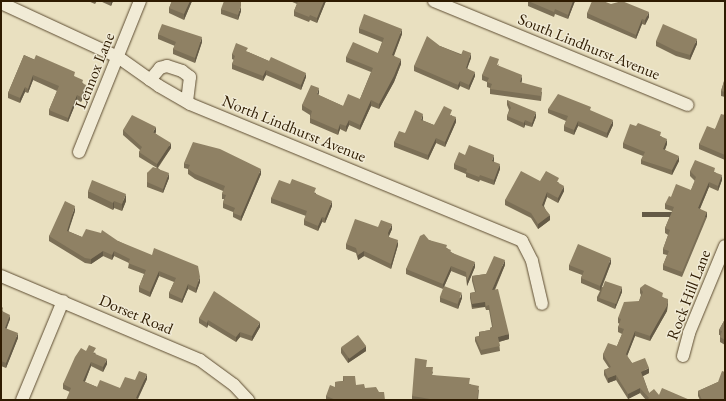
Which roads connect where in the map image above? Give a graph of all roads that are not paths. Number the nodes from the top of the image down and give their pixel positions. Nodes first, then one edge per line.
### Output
1 (140, 1) edge
2 (434, 1) edge
3 (3, 2) edge
4 (118, 57) junction
5 (150, 80) junction
6 (187, 102) junction
7 (687, 105) dead end
8 (79, 152) dead end
9 (725, 246) edge
10 (1, 276) edge
11 (63, 301) junction
12 (542, 304) dead end
13 (683, 356) dead end
14 (22, 400) edge
15 (248, 400) edge

1 - 4 street, Lennox Lane
2 - 7 street, South Lindhurst Avenue
3 - 4 street, North Lindhurst Avenue
4 - 5 street, North Lindhurst Avenue
4 - 8 street, Lennox Lane
5 - 6 street, North Lindhurst Avenue
5 - 6 street
6 - 12 street, North Lindhurst Avenue
9 - 13 street, Rock Hill Lane
10 - 11 street, Dorset Road
11 - 14 street
11 - 15 street, Dorset Road

